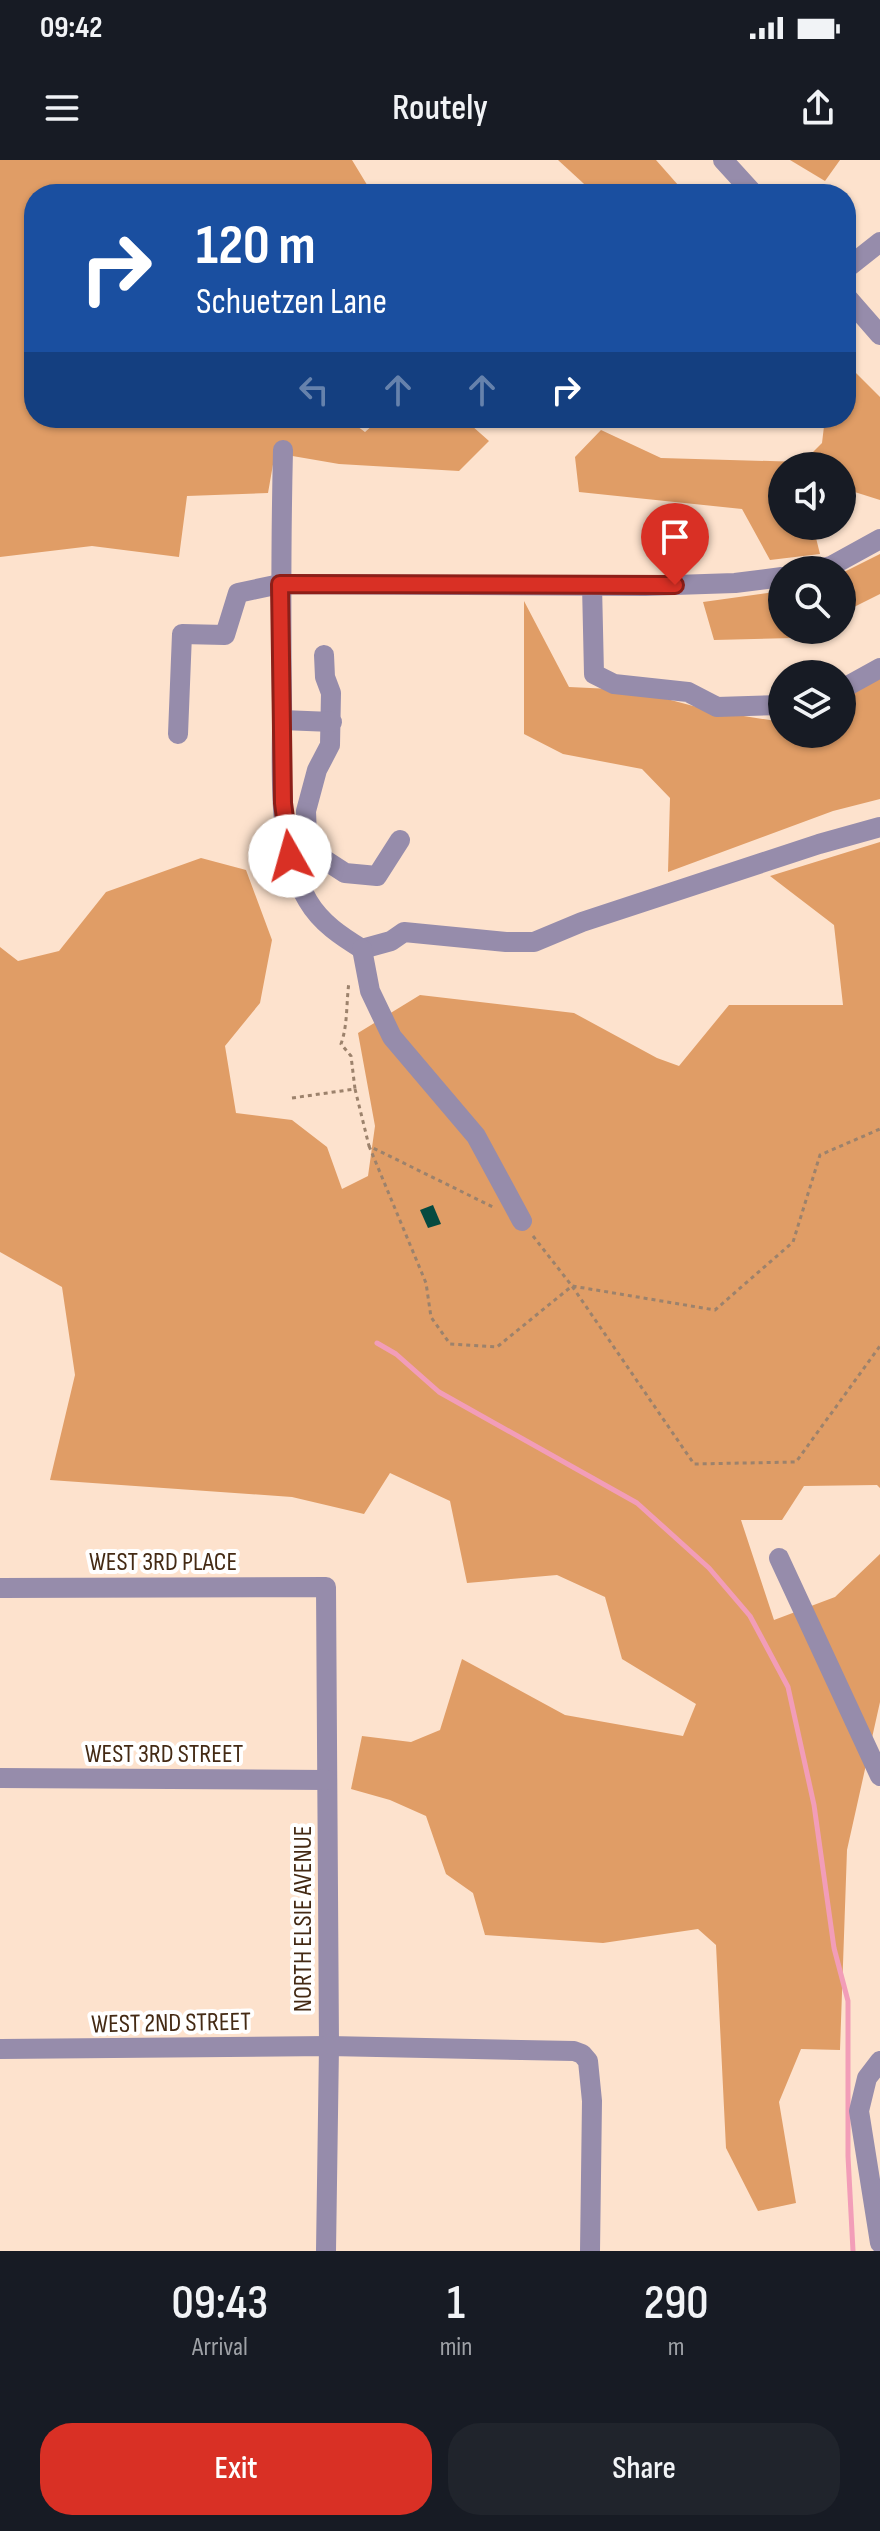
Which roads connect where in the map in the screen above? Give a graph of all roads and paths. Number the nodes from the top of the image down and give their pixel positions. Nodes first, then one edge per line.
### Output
1 (723, 160) edge
2 (745, 184) edge
3 (880, 242) edge
4 (856, 261) edge
5 (856, 307) edge
6 (880, 335) edge
7 (283, 450) dead end
8 (880, 539) edge
9 (849, 556) edge
10 (768, 579) edge
11 (280, 584) junction
12 (592, 585) junction
13 (324, 655) dead end
14 (880, 668) edge
15 (856, 681) edge
16 (768, 705) edge
17 (282, 720) junction
18 (332, 722) junction
19 (178, 734) dead end
20 (880, 827) edge
21 (400, 840) dead end
22 (359, 947) junction
23 (355, 1089) junction
24 (292, 1098) dead end
25 (880, 1129) edge
26 (369, 1146) junction
27 (494, 1208) dead end
28 (522, 1221) joint
29 (572, 1286) junction
30 (880, 1346) edge
31 (779, 1558) dead end
32 (326, 1587) joint
33 (0, 1588) edge
34 (880, 1776) edge
35 (0, 1778) edge
36 (327, 1780) junction
37 (329, 2046) junction
38 (0, 2049) edge
39 (880, 2061) edge
40 (880, 2243) edge
41 (326, 2251) edge
42 (590, 2251) edge

1 - 2 street
3 - 4 street
5 - 6 street
7 - 11 street
8 - 9 street
10 - 12 street
11 - 12 street
11 - 17 street
11 - 19 street
12 - 16 street
13 - 18 street
14 - 15 street
17 - 18 street
17 - 22 street
18 - 21 street
20 - 22 street
22 - 23 path
22 - 28 street
23 - 24 path
23 - 26 path
25 - 29 path
26 - 27 path
26 - 29 path
28 - 29 path
29 - 30 path
31 - 34 street
32 - 33 street, WEST 3RD PLACE
32 - 36 street, NORTH ELSIE AVENUE
35 - 36 street, WEST 3RD STREET
36 - 37 street, NORTH ELSIE AVENUE
37 - 38 street, WEST 2ND STREET
37 - 41 street, NORTH ELSIE AVENUE
37 - 42 street, WEST 2ND STREET
39 - 40 street

